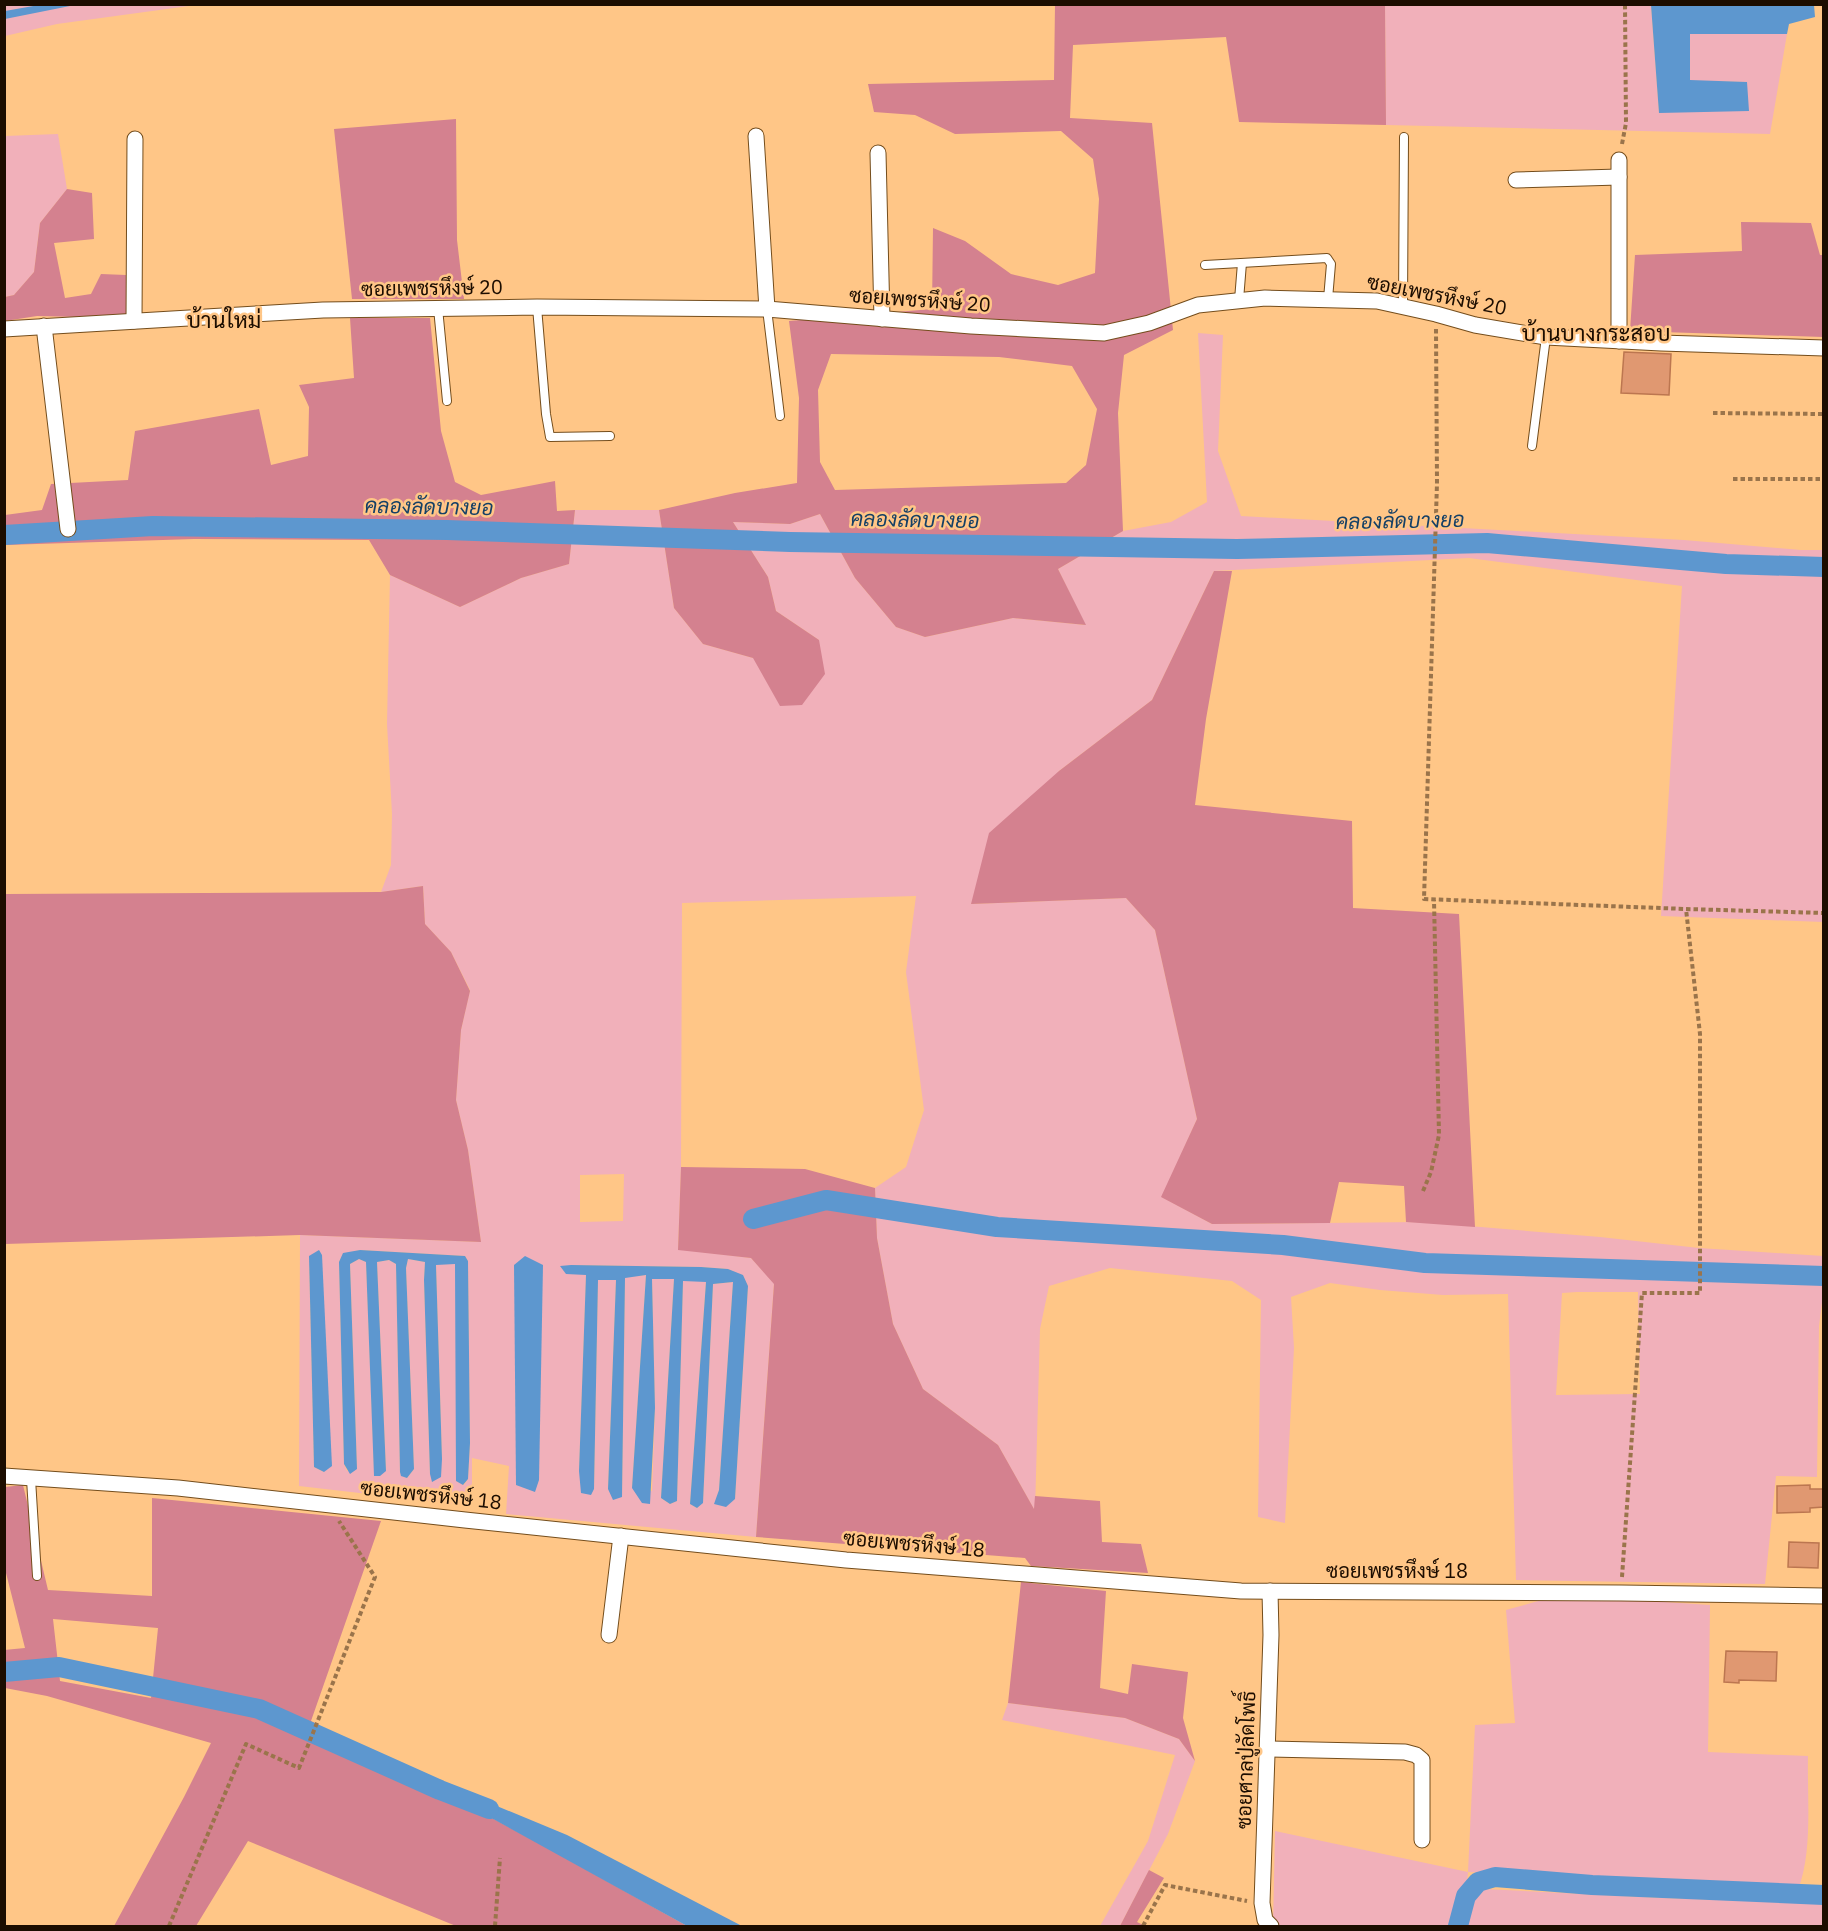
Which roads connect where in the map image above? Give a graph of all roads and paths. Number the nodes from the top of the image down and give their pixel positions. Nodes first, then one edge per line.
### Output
1 (1625, 4) edge
2 (756, 136) dead end
3 (1404, 137) dead end
4 (135, 139) dead end
5 (878, 153) dead end
6 (1619, 160) joint
7 (1619, 177) junction
8 (1516, 180) dead end
9 (1242, 263) junction
10 (1205, 265) dead end
11 (1328, 299) junction
12 (1239, 300) junction
13 (1403, 306) junction
14 (537, 307) junction
15 (438, 308) junction
16 (767, 309) junction
17 (1436, 314) junction
18 (882, 320) junction
19 (134, 321) junction
20 (44, 326) junction
21 (4, 329) edge
22 (1546, 337) junction
23 (1619, 340) junction
24 (1824, 348) edge
25 (447, 401) dead end
26 (1713, 413) dead end
27 (1824, 414) edge
28 (780, 416) dead end
29 (610, 436) dead end
30 (1532, 446) dead end
31 (1824, 479) edge
32 (1733, 480) dead end
33 (68, 529) dead end
34 (1434, 900) junction
35 (1686, 909) junction
36 (1824, 913) edge
37 (1423, 1191) dead end
38 (4, 1476) edge
39 (31, 1479) junction
40 (329, 1505) junction
41 (621, 1536) junction
42 (37, 1576) dead end
43 (1270, 1591) junction
44 (1621, 1593) junction
45 (1824, 1596) edge
46 (609, 1635) dead end
47 (1268, 1749) junction
48 (1422, 1840) dead end
49 (500, 1858) dead end
50 (1262, 1903) junction
51 (170, 1926) edge
52 (495, 1926) edge
53 (1143, 1926) edge
54 (1271, 1926) edge

1 - 6 path
2 - 16 street
3 - 13 lane
4 - 19 street
5 - 18 street
6 - 7 street
7 - 8 street
7 - 23 street
9 - 10 lane
9 - 11 lane
9 - 12 lane
11 - 12 street, ซอยเพชรหึงษ์ 20
11 - 13 street, ซอยเพชรหึงษ์ 20
12 - 18 street, ซอยเพชรหึงษ์ 20
13 - 17 street, ซอยเพชรหึงษ์ 20
14 - 15 street, ซอยเพชรหึงษ์ 20
14 - 16 street, ซอยเพชรหึงษ์ 20
14 - 29 lane
15 - 19 street, ซอยเพชรหึงษ์ 20
15 - 25 lane
16 - 18 street, ซอยเพชรหึงษ์ 20
16 - 28 lane
17 - 22 street, ซอยเพชรหึงษ์ 20
17 - 34 path
19 - 20 street, ซอยเพชรหึงษ์ 20
20 - 21 street, ซอยเพชรหึงษ์ 20
20 - 33 street
22 - 23 street, ซอยเพชรหึงษ์ 20
22 - 30 lane
23 - 24 street, ซอยเพชรหึงษ์ 20
26 - 27 path
31 - 32 path
34 - 35 path
34 - 37 path
35 - 36 path
35 - 44 path
38 - 39 street, ซอยเพชรหึงษ์ 18
39 - 40 street, ซอยเพชรหึงษ์ 18
39 - 42 lane
40 - 41 street, ซอยเพชรหึงษ์ 18
40 - 51 path
41 - 43 street, ซอยเพชรหึงษ์ 18
41 - 46 street
43 - 44 street, ซอยเพชรหึงษ์ 18
43 - 47 street, ซอยศาลปู่ลัดโพธิ์
44 - 45 street, ซอยเพชรหึงษ์ 18
47 - 48 street
47 - 50 street, ซอยศาลปู่ลัดโพธิ์
49 - 52 path
50 - 53 path
50 - 54 street, ซอยศาลปู่ลัดโพธิ์

